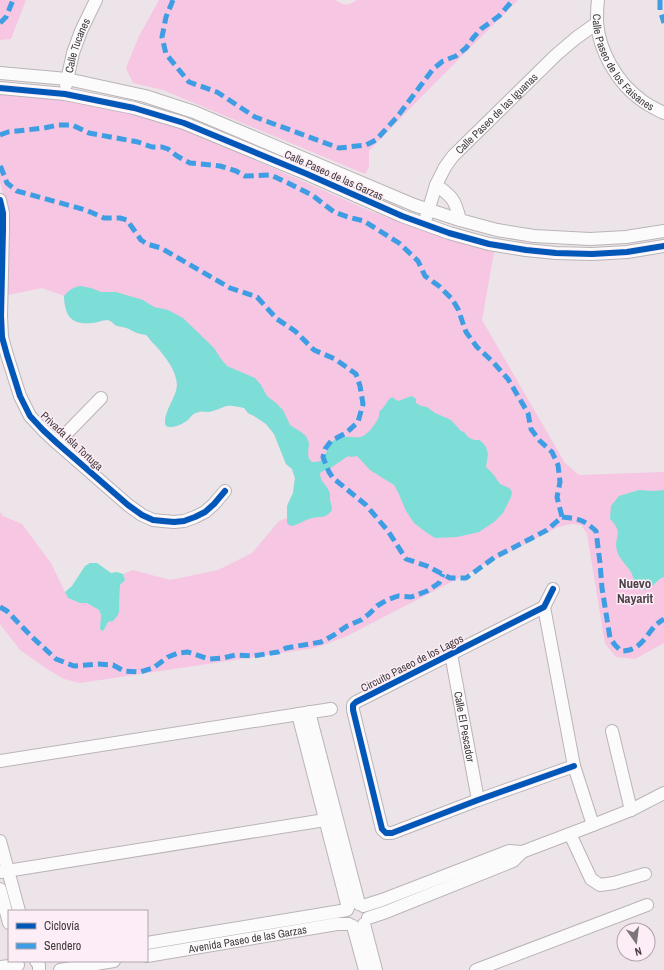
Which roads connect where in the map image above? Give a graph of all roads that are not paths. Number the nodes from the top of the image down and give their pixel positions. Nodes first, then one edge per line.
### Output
1 (96, 0) edge
2 (598, 0) edge
3 (597, 23) junction
4 (0, 73) edge
5 (68, 79) junction
6 (0, 88) edge
7 (65, 94) junction
8 (664, 113) edge
9 (436, 185) junction
10 (0, 200) edge
11 (428, 210) junction
12 (460, 220) junction
13 (424, 225) junction
14 (664, 231) edge
15 (557, 238) junction
16 (664, 246) edge
17 (627, 252) junction
18 (556, 253) junction
19 (664, 255) edge
20 (101, 398) dead end
21 (57, 443) junction
22 (225, 491) dead end
23 (554, 588) dead end
24 (544, 607) junction
25 (452, 654) junction
26 (331, 708) dead end
27 (303, 713) junction
28 (612, 731) dead end
29 (0, 761) edge
30 (574, 766) junction
31 (664, 793) edge
32 (478, 800) junction
33 (631, 810) junction
34 (331, 818) junction
35 (593, 825) junction
36 (570, 834) junction
37 (0, 841) edge
38 (522, 852) junction
39 (4, 871) edge
40 (645, 874) dead end
41 (0, 889) edge
42 (647, 905) dead end
43 (354, 907) junction
44 (19, 910) edge
45 (8, 919) edge
46 (358, 923) junction
47 (148, 943) edge
48 (148, 956) edge
49 (108, 962) edge
50 (19, 964) edge
51 (0, 968) edge
52 (60, 970) edge
53 (365, 970) edge
54 (376, 970) edge
55 (476, 970) edge

1 - 5 street, Calle Tucanes
2 - 3 street, Calle Paseo de los Faisanes
3 - 8 street, Calle Paseo de los Faisanes
3 - 9 street, Calle Paseo de las Iguanas
4 - 5 street, Calle Paseo de las Garzas
5 - 7 street, Calle Tucanes
5 - 11 street, Calle Paseo de las Garzas
6 - 7 street, Calle Paseo de las Garzas
7 - 13 street, Calle Paseo de las Garzas
9 - 11 street, Calle Paseo de las Iguanas
9 - 12 street
10 - 21 street, Privada Isla Tortuga
11 - 12 street, Calle Paseo de las Garzas
11 - 13 street, Calle Paseo de las Iguanas
12 - 15 street, Calle Paseo de las Garzas
13 - 18 street, Calle Paseo de las Garzas
14 - 15 street, Calle Paseo de las Garzas
15 - 18 street
16 - 17 street, Calle Paseo de las Garzas
17 - 18 street, Calle Paseo de las Garzas
17 - 19 street
20 - 21 street
21 - 22 street, Privada Isla Tortuga
23 - 24 street
24 - 25 street, Circuito Paseo de los Lagos
24 - 30 street
25 - 32 street, Calle El Pescador
25 - 32 street, Circuito Paseo de los Lagos
26 - 27 street
27 - 29 street
27 - 34 street
28 - 33 street
30 - 32 street, Circuito Paseo de los Lagos
30 - 35 street
31 - 33 street, Avenida Paseo de las Garzas
33 - 35 street, Avenida Paseo de las Garzas
34 - 39 street
34 - 43 street
35 - 36 street, Avenida Paseo de las Garzas
36 - 38 street, Avenida Paseo de las Garzas
36 - 40 street
37 - 39 street
38 - 43 street, Avenida Paseo de las Garzas
38 - 46 street, Avenida Paseo de las Garzas
39 - 44 street
41 - 45 street
42 - 55 street
43 - 46 street
43 - 46 street
43 - 47 street, Avenida Paseo de las Garzas
46 - 48 street, Avenida Paseo de las Garzas
46 - 53 street
46 - 54 street
49 - 52 street
50 - 51 street

